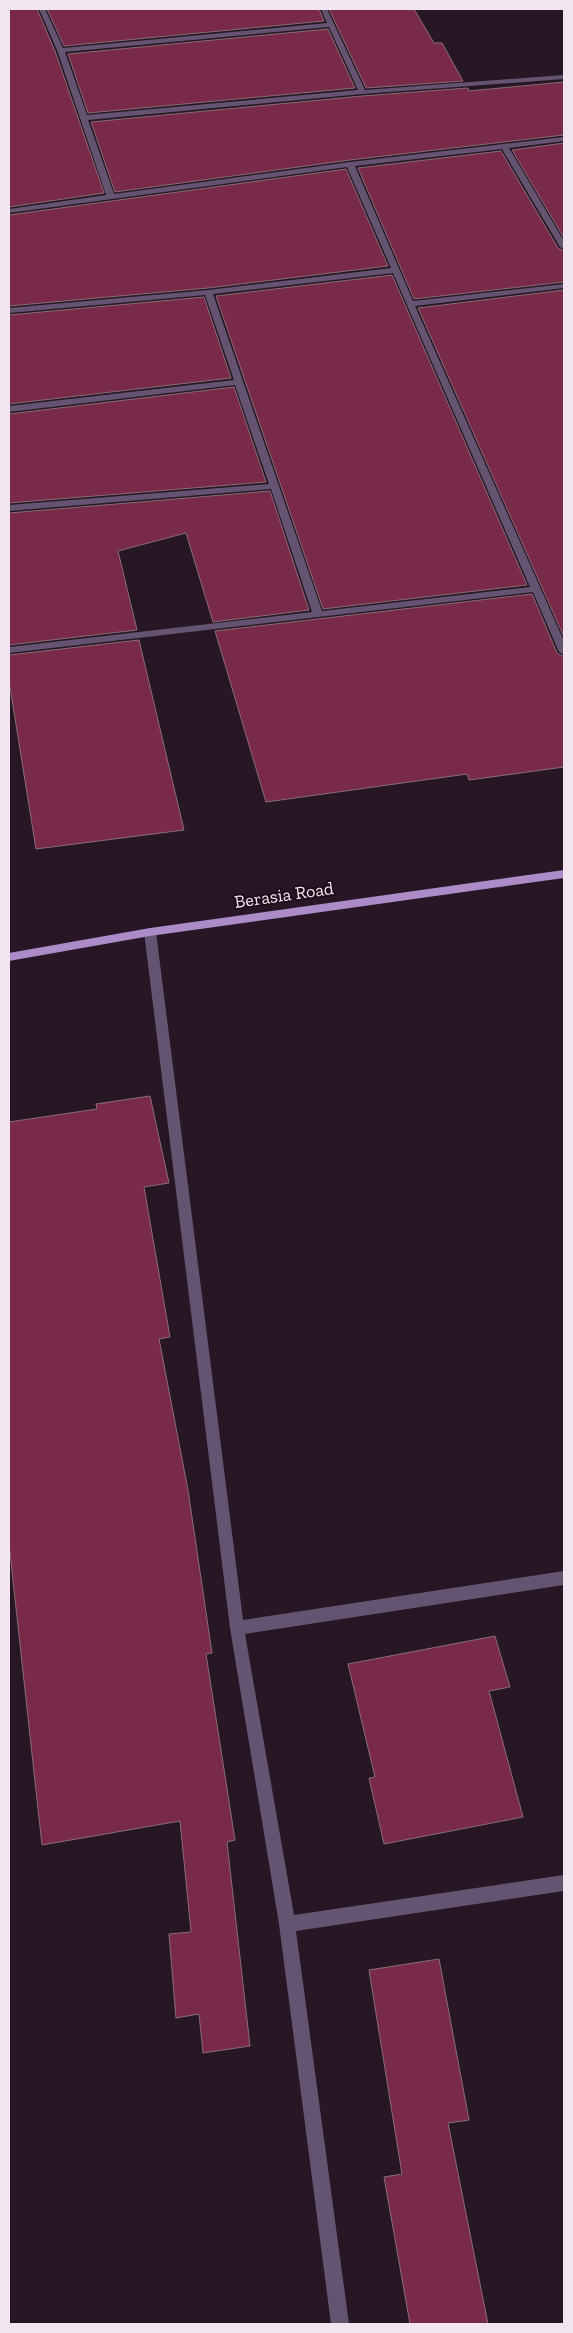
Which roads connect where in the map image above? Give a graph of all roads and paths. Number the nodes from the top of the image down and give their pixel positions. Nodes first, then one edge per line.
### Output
1 (42, 9) edge
2 (324, 9) edge
3 (331, 25) junction
4 (61, 50) junction
5 (564, 77) edge
6 (362, 92) junction
7 (83, 118) junction
8 (564, 139) edge
9 (506, 147) junction
10 (350, 164) junction
11 (111, 197) junction
12 (9, 211) edge
13 (564, 247) edge
14 (395, 270) junction
15 (564, 286) edge
16 (208, 292) junction
17 (410, 304) junction
18 (9, 310) edge
19 (239, 382) junction
20 (9, 409) edge
21 (274, 486) junction
22 (9, 508) edge
23 (535, 589) junction
24 (318, 614) junction
25 (9, 650) edge
26 (564, 652) edge
27 (564, 874) edge
28 (150, 932) junction
29 (9, 957) edge
30 (564, 1578) edge
31 (237, 1628) junction
32 (564, 1883) edge
33 (287, 1924) junction
34 (340, 2324) edge

1 - 4 street
2 - 3 street
3 - 4 street
3 - 6 street
4 - 7 street
5 - 6 street
6 - 7 street
7 - 11 street
8 - 9 street
9 - 10 street
9 - 13 street
10 - 11 street
10 - 14 street
11 - 12 street
14 - 16 street
14 - 17 street
15 - 17 street
16 - 18 street
16 - 19 street
17 - 23 street
19 - 20 street
19 - 21 street
21 - 22 street
21 - 24 street
23 - 24 street
23 - 26 street
24 - 25 street
27 - 28 main road, Berasia Road
28 - 29 main road, Berasia Road
28 - 31 street
30 - 31 street
31 - 33 street
32 - 33 street
33 - 34 street

